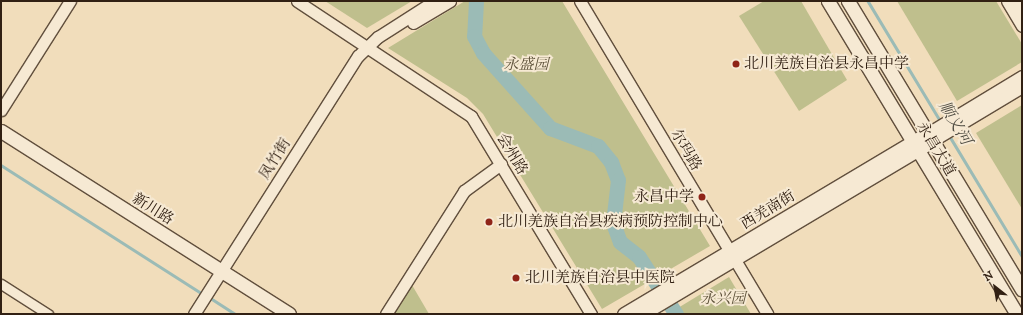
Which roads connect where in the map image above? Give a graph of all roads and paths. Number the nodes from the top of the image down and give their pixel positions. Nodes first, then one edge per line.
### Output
1 (70, 1) edge
2 (297, 1) edge
3 (580, 1) edge
4 (828, 1) edge
5 (848, 1) edge
6 (1007, 1) edge
7 (1017, 1) edge
8 (442, 3) edge
9 (1022, 9) edge
10 (1022, 26) edge
11 (368, 46) junction
12 (1022, 76) edge
13 (1022, 87) edge
14 (1, 110) edge
15 (955, 122) junction
16 (1, 131) edge
17 (934, 134) junction
18 (1, 141) edge
19 (916, 145) junction
20 (501, 164) junction
21 (732, 255) junction
22 (219, 275) junction
23 (1, 284) edge
24 (1022, 290) edge
25 (654, 301) junction
26 (48, 314) edge
27 (194, 314) edge
28 (272, 314) edge
29 (289, 314) edge
30 (386, 314) edge
31 (591, 314) edge
32 (624, 314) edge
33 (642, 314) edge
34 (767, 314) edge
35 (1017, 314) edge

1 - 14 street
2 - 11 street, 会州路
3 - 21 street, 尔玛路
4 - 19 main road, 永昌大道
5 - 17 main road, 永昌大道
6 - 10 street
7 - 9 street
8 - 11 street, 凤竹街
11 - 20 street, 会州路
11 - 22 street, 凤竹街
12 - 15 street
13 - 15 street
15 - 17 street
16 - 22 main road, 新川路
17 - 19 main road, 西羌南街
17 - 24 main road, 永昌大道
18 - 22 main road, 新川路
19 - 21 main road, 西羌南街
19 - 35 main road, 永昌大道
20 - 30 street
20 - 31 street, 会州路
21 - 25 main road, 西羌南街
21 - 34 street, 尔玛路
22 - 27 street, 凤竹街
22 - 28 main road, 新川路
22 - 29 main road, 新川路
23 - 26 street
25 - 32 main road, 西羌南街
25 - 33 main road, 西羌南街

